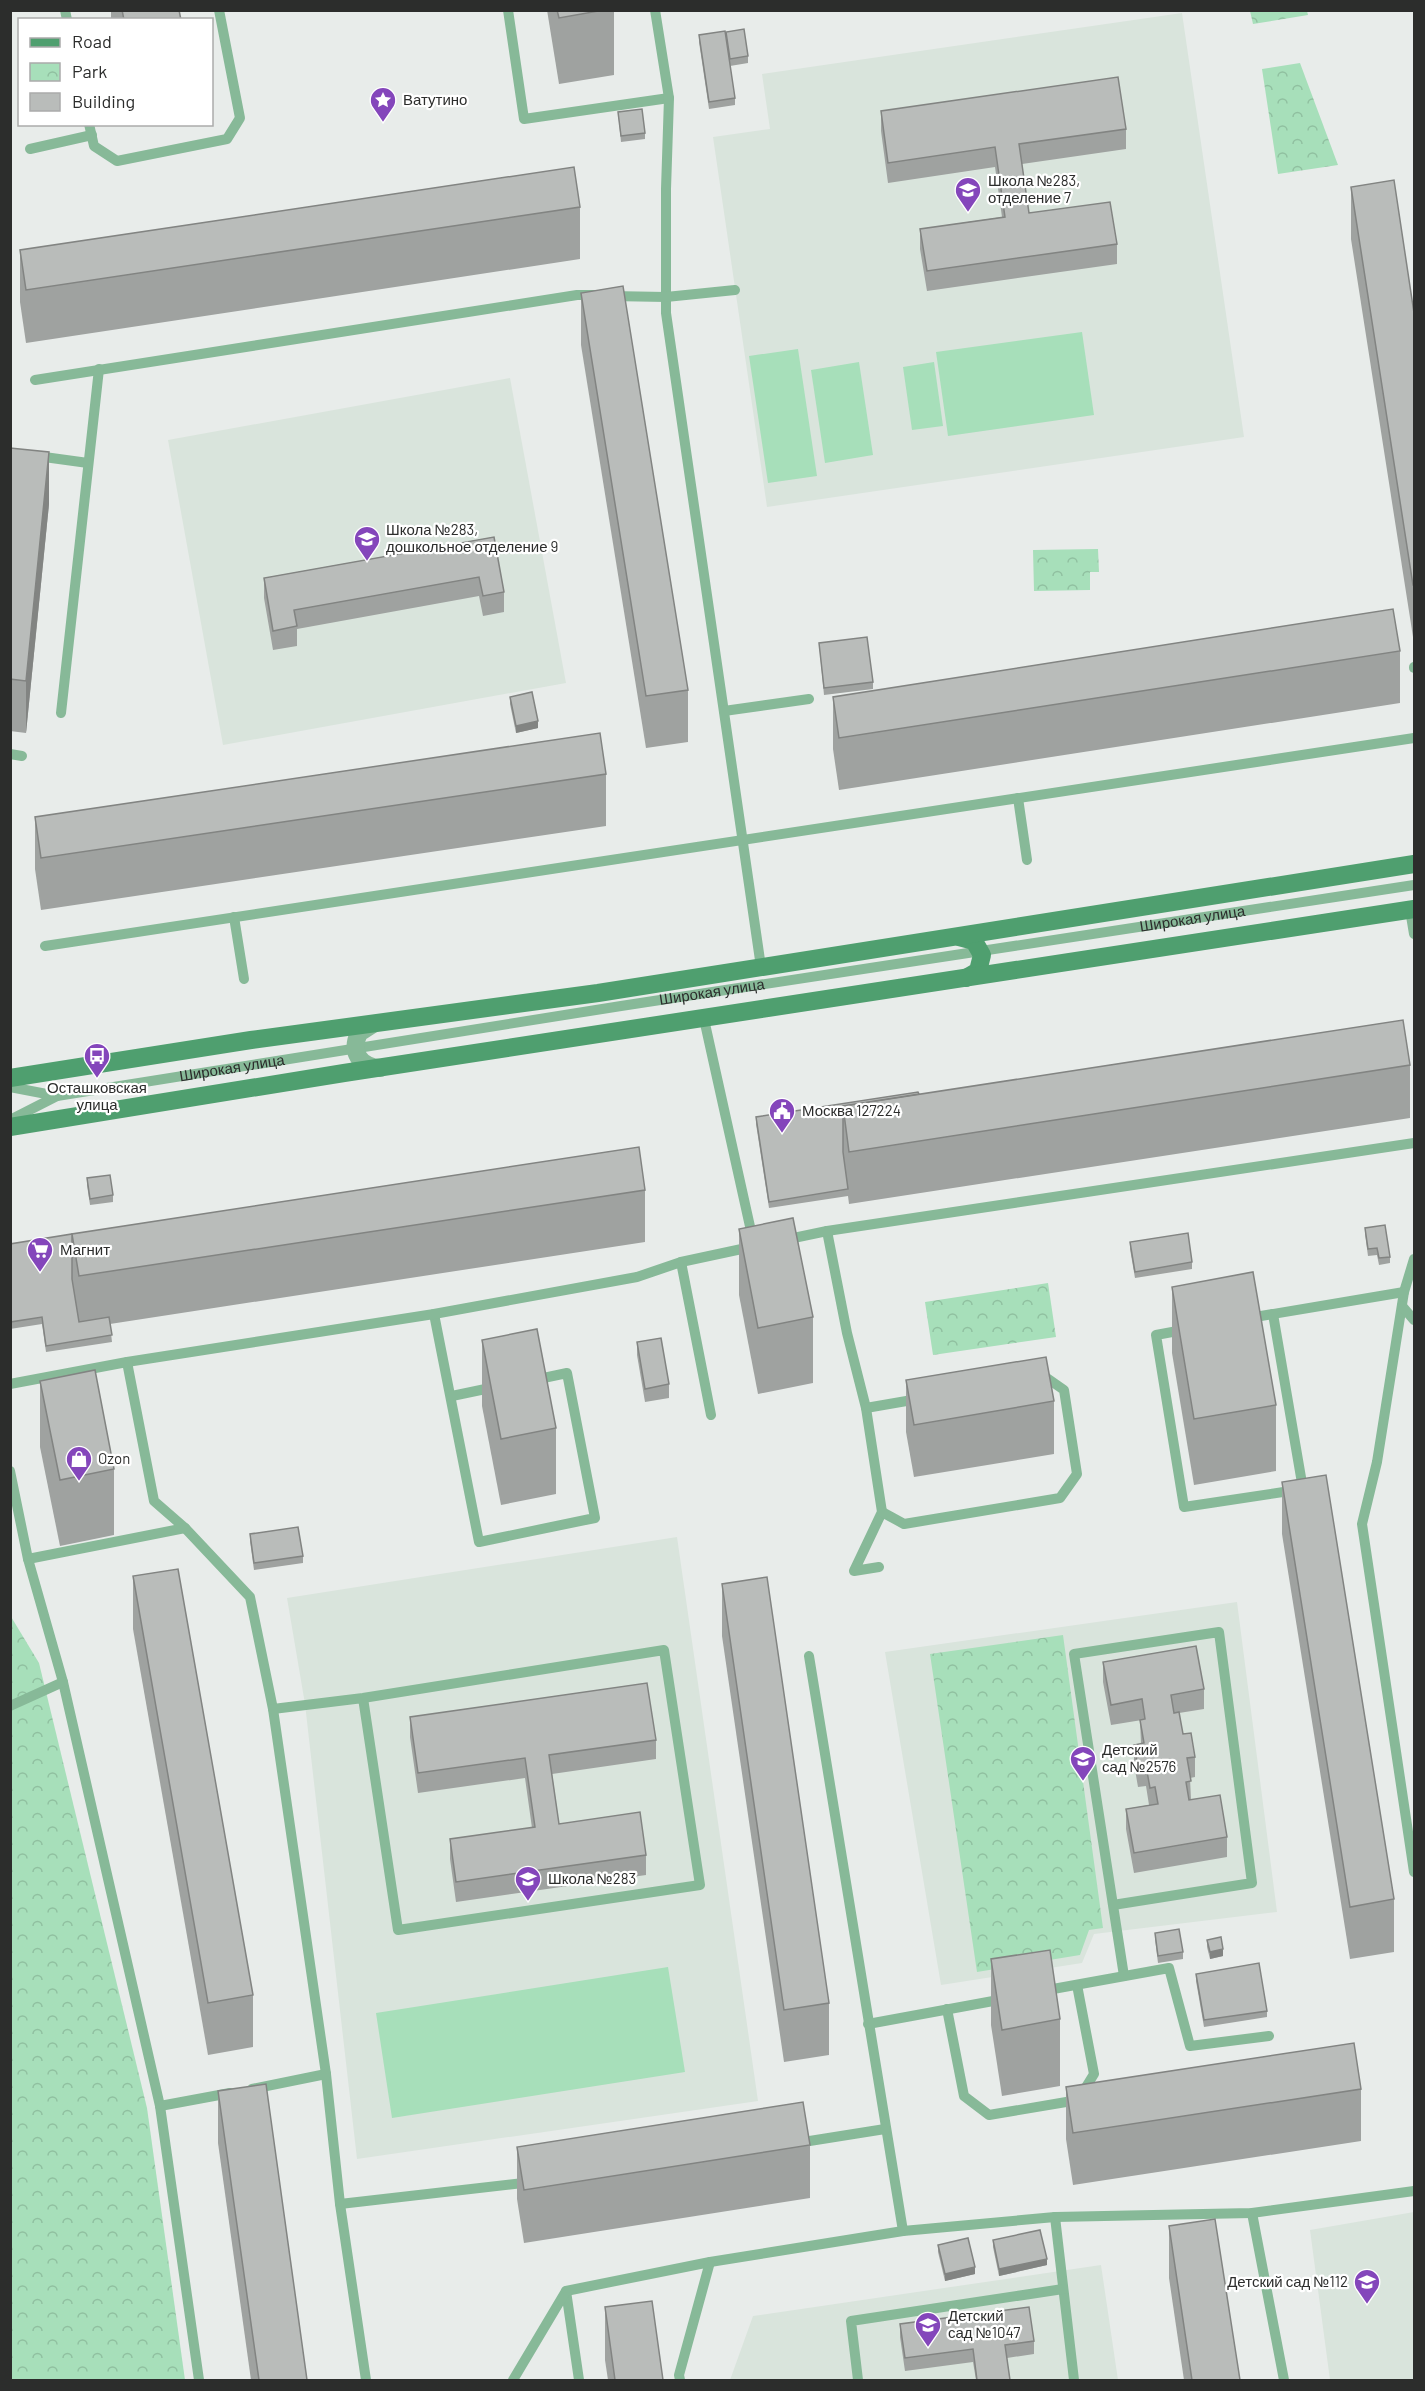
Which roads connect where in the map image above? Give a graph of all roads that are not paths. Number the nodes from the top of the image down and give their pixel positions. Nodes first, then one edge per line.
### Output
1 (219, 10) edge
2 (508, 10) edge
3 (655, 10) edge
4 (669, 98) junction
5 (91, 130) edge
6 (30, 149) dead end
7 (735, 290) dead end
8 (666, 297) junction
9 (99, 369) junction
10 (35, 380) dead end
11 (29, 455) edge
12 (88, 463) junction
13 (809, 699) dead end
14 (724, 711) junction
15 (61, 713) dead end
16 (1414, 738) edge
17 (1018, 798) junction
18 (743, 840) junction
19 (1028, 860) dead end
20 (1414, 864) edge
21 (1414, 885) edge
22 (1412, 910) edge
23 (234, 917) junction
24 (1414, 934) edge
25 (958, 937) junction
26 (45, 946) dead end
27 (981, 952) junction
28 (761, 967) junction
29 (244, 979) dead end
30 (964, 979) junction
31 (704, 1019) junction
32 (373, 1024) junction
33 (355, 1049) junction
34 (380, 1068) junction
35 (10, 1078) edge
36 (10, 1087) edge
37 (57, 1096) junction
38 (10, 1120) edge
39 (10, 1127) edge
40 (1414, 1143) edge
41 (827, 1231) junction
42 (765, 1244) junction
43 (1414, 1259) edge
44 (681, 1262) junction
45 (1404, 1292) junction
46 (1402, 1306) junction
47 (434, 1314) junction
48 (1273, 1314) junction
49 (1238, 1320) edge
50 (1414, 1320) edge
51 (1191, 1329) edge
52 (126, 1362) junction
53 (1022, 1380) edge
54 (521, 1382) edge
55 (10, 1384) edge
56 (509, 1384) edge
57 (452, 1396) junction
58 (933, 1396) edge
59 (866, 1408) junction
60 (711, 1415) dead end
61 (10, 1471) edge
62 (882, 1512) junction
63 (185, 1528) junction
64 (27, 1559) junction
65 (879, 1568) dead end
66 (809, 1656) dead end
67 (63, 1682) junction
68 (363, 1698) junction
69 (10, 1706) edge
70 (273, 1709) junction
71 (1414, 1872) edge
72 (1113, 1905) junction
73 (1124, 1976) junction
74 (1077, 1985) junction
75 (1030, 1994) edge
76 (1018, 1996) edge
77 (947, 2009) junction
78 (868, 2024) junction
79 (1269, 2036) dead end
80 (327, 2074) junction
81 (160, 2106) junction
82 (885, 2129) junction
83 (790, 2144) edge
84 (541, 2181) edge
85 (1414, 2191) edge
86 (340, 2204) junction
87 (1252, 2213) junction
88 (1055, 2217) junction
89 (903, 2231) junction
90 (711, 2262) junction
91 (1063, 2289) junction
92 (566, 2291) junction
93 (199, 2380) edge
94 (366, 2380) edge
95 (513, 2380) edge
96 (579, 2380) edge
97 (680, 2380) edge
98 (858, 2380) edge
99 (1074, 2380) edge
100 (1284, 2380) edge

1 - 5 lane
2 - 4 lane
3 - 4 lane
4 - 8 lane
5 - 6 lane
7 - 8 lane
8 - 9 lane
8 - 14 lane
9 - 10 lane
9 - 12 lane
11 - 12 lane
12 - 15 lane
13 - 14 lane
14 - 18 lane
16 - 17 lane
17 - 18 lane
17 - 19 lane
18 - 23 lane
18 - 28 lane
20 - 25 main road, Широкая улица
21 - 27 lane, Широкая улица
22 - 24 lane
22 - 30 main road, Широкая улица
23 - 26 lane
23 - 29 lane
25 - 27 main road
25 - 28 main road, Широкая улица
27 - 30 main road
27 - 33 lane, Широкая улица
28 - 32 main road, Широкая улица
30 - 31 main road, Широкая улица
31 - 34 main road, Широкая улица
31 - 42 lane
32 - 33 street
32 - 35 main road, Широкая улица
33 - 34 street
33 - 37 lane, Широкая улица
34 - 39 main road, Широкая улица
36 - 37 lane, Широкая улица
37 - 38 lane
40 - 41 lane
41 - 42 lane
41 - 59 lane
42 - 44 lane
43 - 45 lane
44 - 47 lane
44 - 60 lane
45 - 46 lane
45 - 48 lane
46 - 50 lane
46 - 71 lane
47 - 52 lane
47 - 57 lane
48 - 49 lane
48 - 51 lane
52 - 55 lane
52 - 63 lane
53 - 62 lane
54 - 57 lane
56 - 57 lane
58 - 59 lane
59 - 62 lane
61 - 64 lane
62 - 65 lane
63 - 64 lane
63 - 70 lane
64 - 67 lane
66 - 78 lane
67 - 69 lane
67 - 81 lane
68 - 68 lane
68 - 70 lane
70 - 80 lane
72 - 72 lane
72 - 73 lane
73 - 74 lane
73 - 79 lane
74 - 75 lane
74 - 77 lane
76 - 77 lane
77 - 78 lane
78 - 82 lane
80 - 81 lane
80 - 86 lane
81 - 93 lane
82 - 83 lane
82 - 89 lane
84 - 86 lane
85 - 87 lane
86 - 94 lane
87 - 88 lane
87 - 100 lane
88 - 89 lane
88 - 91 lane
89 - 90 lane
90 - 92 lane
90 - 97 lane
91 - 98 lane
91 - 99 lane
92 - 95 lane
92 - 96 lane

